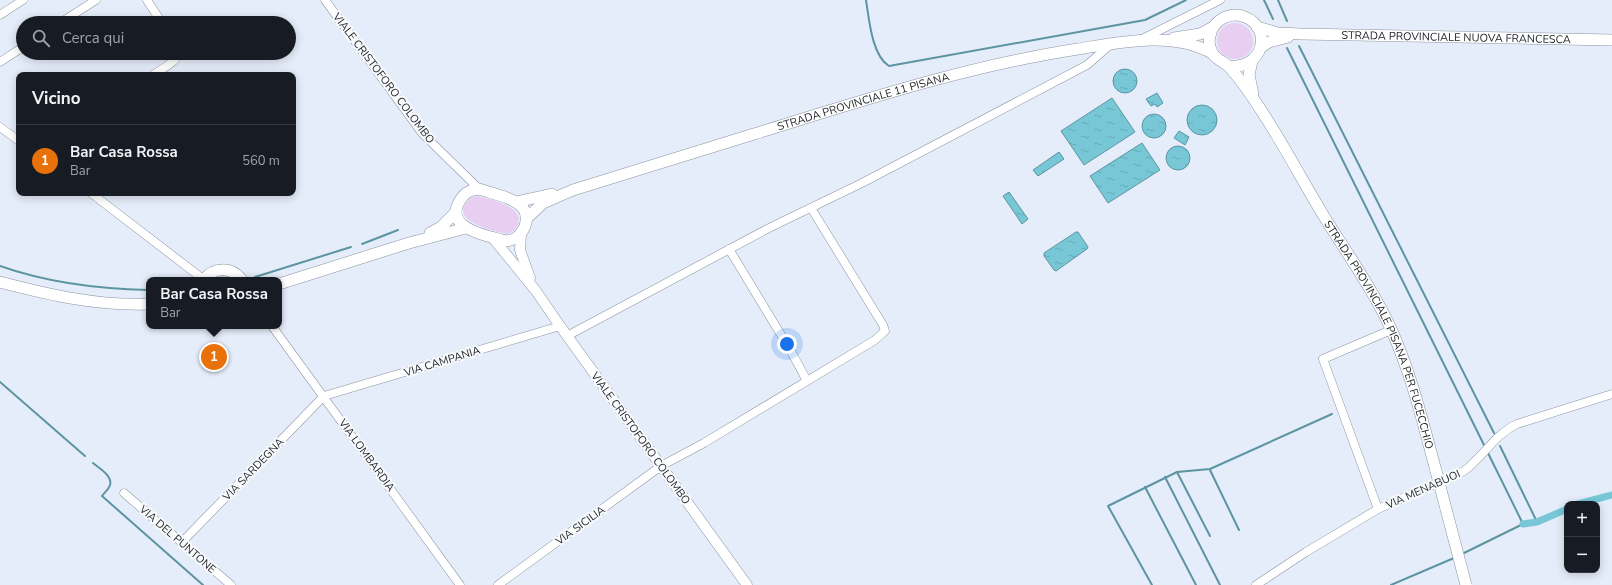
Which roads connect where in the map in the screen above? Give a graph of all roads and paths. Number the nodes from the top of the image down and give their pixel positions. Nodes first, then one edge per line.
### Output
1 (23, 0) edge
2 (96, 0) edge
3 (147, 0) edge
4 (325, 0) edge
5 (1220, 0) edge
6 (0, 15) edge
7 (71, 16) edge
8 (157, 16) edge
9 (1213, 27) junction
10 (1257, 27) junction
11 (1300, 34) junction
12 (1160, 40) junction
13 (1612, 40) edge
14 (1138, 41) junction
15 (1111, 44) junction
16 (1260, 48) junction
17 (16, 52) edge
18 (1212, 53) junction
19 (174, 60) edge
20 (1252, 61) junction
21 (0, 62) edge
22 (1228, 66) junction
23 (157, 72) edge
24 (1255, 101) junction
25 (0, 127) edge
26 (16, 139) edge
27 (479, 189) junction
28 (573, 190) junction
29 (95, 196) edge
30 (516, 202) junction
31 (811, 208) junction
32 (456, 212) junction
33 (527, 218) junction
34 (466, 228) junction
35 (521, 234) junction
36 (492, 237) junction
37 (408, 243) junction
38 (730, 249) junction
39 (199, 277) edge
40 (206, 277) edge
41 (240, 277) edge
42 (0, 282) edge
43 (282, 283) edge
44 (536, 291) junction
45 (146, 304) edge
46 (560, 326) junction
47 (274, 329) edge
48 (1391, 330) junction
49 (567, 336) junction
50 (807, 381) junction
51 (1612, 394) edge
52 (324, 396) junction
53 (661, 466) junction
54 (124, 493) dead end
55 (1378, 509) junction
56 (182, 542) junction
57 (230, 585) edge
58 (460, 585) edge
59 (498, 585) edge
60 (748, 585) edge
61 (1256, 585) edge
62 (1466, 585) edge

1 - 6 street
2 - 7 street
3 - 8 street
4 - 27 street, VIALE CRISTOFORO COLOMBO
5 - 14 street
9 - 10 main road
9 - 12 main road, STRADA PROVINCIALE 11 PISANA
9 - 18 main road
10 - 11 main road, STRADA PROVINCIALE NUOVA FRANCESCA
10 - 16 main road
11 - 13 main road, STRADA PROVINCIALE NUOVA FRANCESCA
11 - 16 main road, STRADA PROVINCIALE NUOVA FRANCESCA
12 - 14 main road, STRADA PROVINCIALE 11 PISANA
12 - 18 main road, STRADA PROVINCIALE 11 PISANA
14 - 15 main road, STRADA PROVINCIALE 11 PISANA
15 - 28 main road, STRADA PROVINCIALE 11 PISANA
15 - 31 street
16 - 20 main road, STRADA PROVINCIALE PISANA PER FUCECCHIO
17 - 21 street
18 - 22 main road, STRADA PROVINCIALE PISANA PER FUCECCHIO
19 - 23 street
20 - 22 main road
20 - 24 main road, STRADA PROVINCIALE PISANA PER FUCECCHIO
22 - 24 main road, STRADA PROVINCIALE PISANA PER FUCECCHIO
24 - 48 main road, STRADA PROVINCIALE PISANA PER FUCECCHIO
25 - 26 street
27 - 30 main road
27 - 32 main road
28 - 30 main road, STRADA PROVINCIALE 11 PISANA
28 - 33 main road, STRADA PROVINCIALE 11 PISANA
29 - 39 street
30 - 33 main road
31 - 38 street
31 - 50 street, VIA SICILIA
32 - 34 main road
32 - 37 main road
33 - 35 main road, STRADA PROVINCIALE 11 PISANA
34 - 36 main road
34 - 37 main road
35 - 36 main road
35 - 44 street, VIALE CRISTOFORO COLOMBO
36 - 44 street, VIALE CRISTOFORO COLOMBO
37 - 43 main road
38 - 49 street
38 - 50 street
40 - 41 main road
42 - 45 main road
44 - 46 street, VIALE CRISTOFORO COLOMBO
46 - 49 street, VIALE CRISTOFORO COLOMBO
46 - 52 street, VIA CAMPANIA
47 - 52 street, VIA LOMBARDIA
48 - 55 street
48 - 62 main road, STRADA PROVINCIALE PISANA PER FUCECCHIO, bridge
49 - 53 street, VIALE CRISTOFORO COLOMBO
50 - 53 street, VIA SICILIA
51 - 55 street, VIA MENABUOI
52 - 56 street, VIA SARDEGNA
52 - 58 street, VIA LOMBARDIA
53 - 59 street, VIA SICILIA
53 - 60 street, VIALE CRISTOFORO COLOMBO
54 - 56 street, VIA DEL PUNTONE
55 - 61 street, VIA MENABUOI
56 - 57 street, VIA DEL PUNTONE

